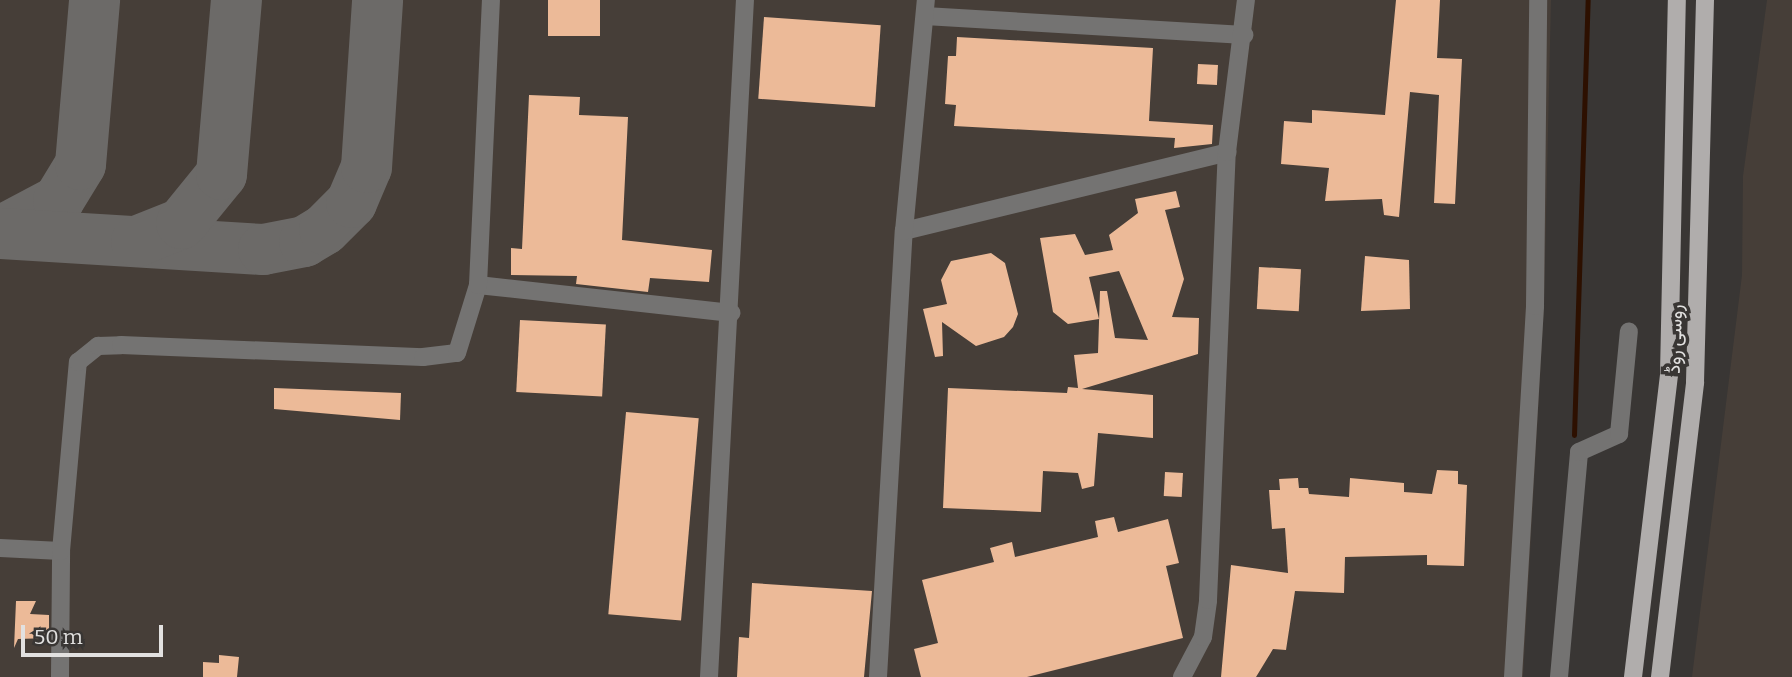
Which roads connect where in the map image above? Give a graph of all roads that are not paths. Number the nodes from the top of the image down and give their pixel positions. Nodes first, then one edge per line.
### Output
1 (491, 0) edge
2 (745, 0) edge
3 (1246, 0) edge
4 (1538, 0) edge
5 (1677, 0) edge
6 (1705, 0) edge
7 (925, 8) edge
8 (1244, 35) junction
9 (1227, 152) junction
10 (904, 231) junction
11 (478, 285) junction
12 (731, 313) junction
13 (1629, 331) dead end
14 (0, 548) edge
15 (61, 551) junction
16 (1181, 675) edge
17 (60, 677) edge
18 (709, 677) edge
19 (878, 677) edge
20 (1513, 677) edge
21 (1559, 677) edge
22 (1633, 677) edge
23 (1660, 677) edge

1 - 11 lane
2 - 12 lane
3 - 8 lane
4 - 20 lane
5 - 22 main road, روسی روڈ
6 - 23 main road, روسی روڈ
7 - 8 lane
7 - 10 lane
8 - 9 lane
9 - 10 lane
9 - 16 lane
10 - 19 lane
11 - 12 lane
11 - 15 lane
12 - 18 lane
13 - 21 lane
14 - 15 lane
15 - 17 lane

